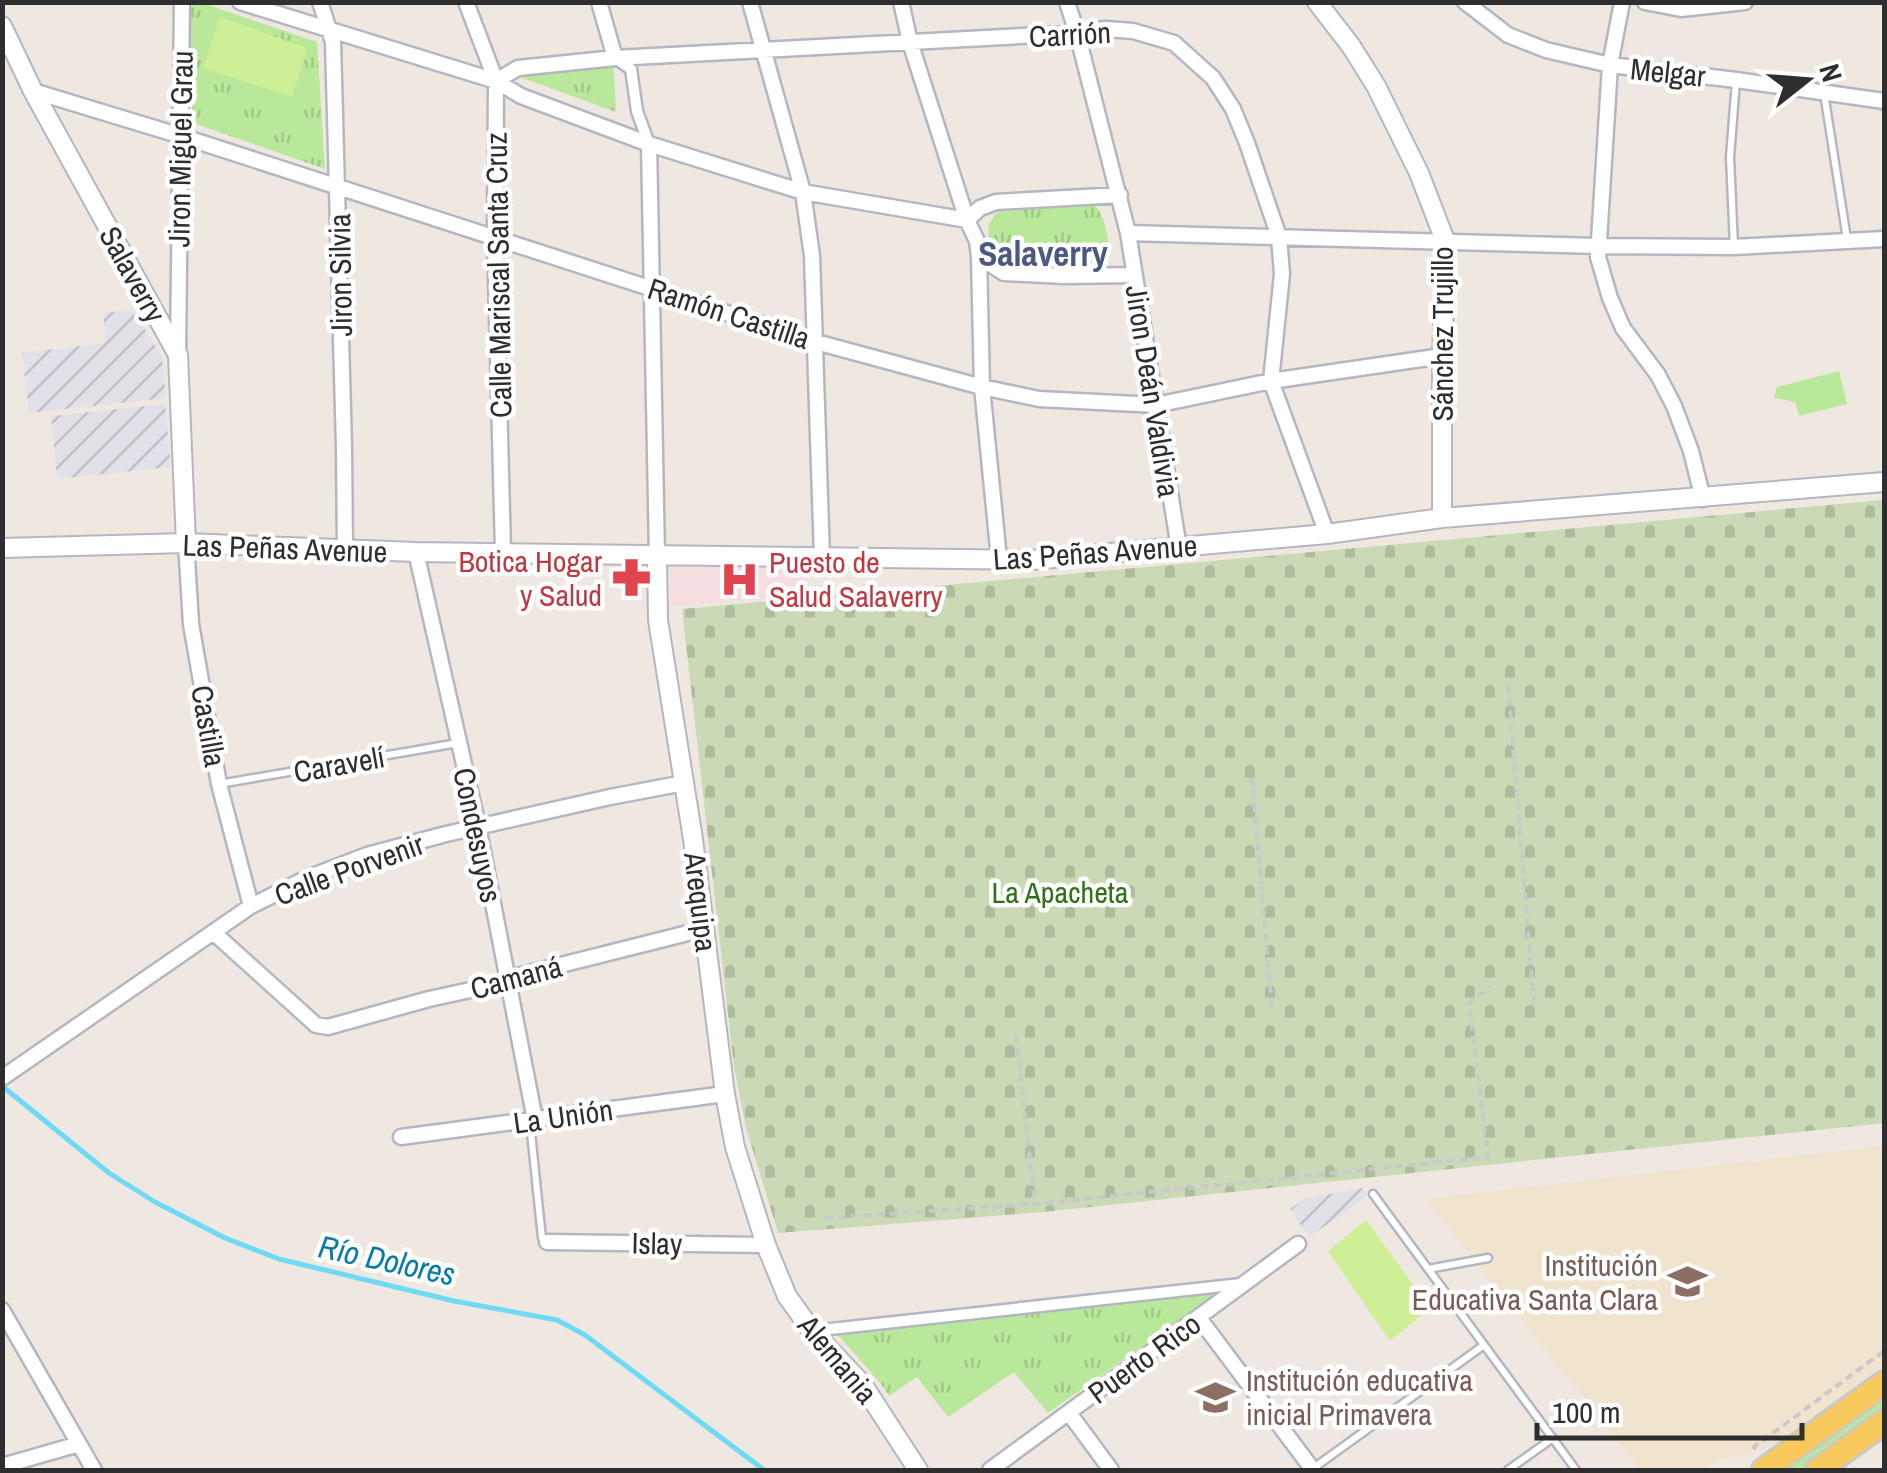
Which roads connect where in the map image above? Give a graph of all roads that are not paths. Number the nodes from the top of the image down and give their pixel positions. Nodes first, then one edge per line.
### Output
1 (182, 2) edge
2 (240, 2) edge
3 (320, 2) edge
4 (466, 2) edge
5 (599, 2) edge
6 (750, 2) edge
7 (901, 2) edge
8 (1067, 2) edge
9 (1465, 2) edge
10 (1622, 2) edge
11 (1645, 2) edge
12 (1745, 2) edge
13 (1324, 5) edge
14 (2, 26) edge
15 (328, 30) junction
16 (1077, 33) junction
17 (910, 42) junction
18 (764, 50) junction
19 (616, 58) junction
20 (1610, 65) junction
21 (496, 80) junction
22 (1736, 80) junction
23 (33, 91) junction
24 (1824, 92) junction
25 (1884, 101) edge
26 (181, 136) junction
27 (649, 144) junction
28 (338, 187) junction
29 (804, 192) junction
30 (1120, 195) junction
31 (967, 220) junction
32 (1128, 233) junction
33 (495, 238) junction
34 (1278, 238) junction
35 (1847, 240) junction
36 (1884, 240) edge
37 (1446, 243) junction
38 (1599, 246) junction
39 (1734, 246) junction
40 (980, 257) junction
41 (1134, 275) junction
42 (650, 287) junction
43 (816, 342) junction
44 (178, 355) junction
45 (1442, 356) junction
46 (1272, 381) junction
47 (982, 387) junction
48 (1156, 405) junction
49 (1884, 482) edge
50 (1703, 499) junction
51 (1442, 518) junction
52 (1327, 534) junction
53 (186, 543) junction
54 (2, 548) edge
55 (1179, 548) junction
56 (345, 550) junction
57 (416, 552) junction
58 (504, 552) junction
59 (657, 556) junction
60 (822, 556) junction
61 (998, 559) junction
62 (459, 743) junction
63 (684, 783) junction
64 (219, 784) junction
65 (478, 826) junction
66 (251, 906) junction
67 (704, 928) junction
68 (213, 932) junction
69 (507, 982) junction
70 (9, 1074) edge
71 (725, 1094) junction
72 (535, 1120) junction
73 (401, 1137) dead end
74 (1373, 1194) dead end
75 (547, 1242) joint
76 (1298, 1244) dead end
77 (766, 1245) junction
78 (1488, 1258) dead end
79 (1428, 1269) junction
80 (1242, 1284) junction
81 (3, 1311) edge
82 (1199, 1318) junction
83 (812, 1331) junction
84 (1484, 1345) junction
85 (1884, 1383) edge
86 (1069, 1412) junction
87 (1881, 1432) edge
88 (1552, 1438) junction
89 (79, 1444) junction
90 (2, 1466) edge
91 (1767, 1468) edge
92 (94, 1470) edge
93 (918, 1470) edge
94 (990, 1470) edge
95 (1112, 1470) edge
96 (1312, 1470) edge
97 (1508, 1470) edge
98 (1576, 1470) edge
99 (1818, 1470) edge

1 - 26 street, Jiron Miguel Grau
2 - 15 street
3 - 15 street, Jiron Silvia
4 - 21 street, Calle Mariscal Santa Cruz
5 - 19 street
6 - 18 street
7 - 17 street
8 - 16 street, Jiron Deán Valdivia
9 - 20 street, Melgar
10 - 20 street
11 - 12 street
13 - 37 street, Sánchez Trujillo
14 - 23 street, Salaverry
15 - 21 street
15 - 28 street, Jiron Silvia
16 - 17 street, Carrión
16 - 30 street, Jiron Deán Valdivia
16 - 34 street, Carrión
17 - 18 street, Carrión
17 - 31 street
18 - 19 street, Carrión
18 - 29 street
19 - 21 street, Carrión
19 - 27 street
20 - 22 street, Melgar
20 - 38 street
21 - 27 street
21 - 33 street, Calle Mariscal Santa Cruz
22 - 24 street, Melgar
22 - 39 lane
23 - 26 street, Ramón Castilla
23 - 44 street, Salaverry
24 - 25 street, Melgar
24 - 35 lane
26 - 28 street, Ramón Castilla
26 - 44 street, Jiron Miguel Grau
27 - 29 street
27 - 42 street
28 - 33 street, Ramón Castilla
28 - 56 street, Jiron Silvia
29 - 31 street
29 - 43 street
30 - 31 street
30 - 32 street, Jiron Deán Valdivia
31 - 40 street
32 - 34 street
32 - 41 street, Jiron Deán Valdivia
33 - 42 street, Ramón Castilla
33 - 58 street, Calle Mariscal Santa Cruz
34 - 37 street
34 - 46 street, Carrión
35 - 36 street
35 - 39 street
37 - 38 street
37 - 45 street, Sánchez Trujillo
38 - 39 street
38 - 50 street
40 - 41 street
40 - 47 street
41 - 48 street, Jiron Deán Valdivia
42 - 43 street, Ramón Castilla
42 - 59 street
43 - 47 street, Ramón Castilla
43 - 60 street
44 - 53 street, Salaverry
45 - 46 street, Ramón Castilla
45 - 51 street, Sánchez Trujillo
46 - 48 street, Ramón Castilla
46 - 52 street, Carrión
47 - 48 street, Ramón Castilla
47 - 61 street
48 - 55 street, Jiron Deán Valdivia
49 - 50 street, Las Peñas Avenue
50 - 51 street, Las Peñas Avenue
51 - 52 street, Las Peñas Avenue
52 - 55 street, Las Peñas Avenue
53 - 54 street, Las Peñas Avenue
53 - 56 street, Las Peñas Avenue
53 - 64 street, Castilla
55 - 61 street, Las Peñas Avenue
56 - 57 street, Las Peñas Avenue
57 - 58 street, Las Peñas Avenue
57 - 62 street, Condesuyos
58 - 59 street, Las Peñas Avenue
59 - 60 street, Las Peñas Avenue
59 - 63 street, Arequipa
60 - 61 street, Las Peñas Avenue
62 - 64 lane, Caravelí
62 - 65 street, Condesuyos
63 - 65 street, Calle Porvenir
63 - 67 street, Arequipa
64 - 66 street, Castilla
65 - 66 street, Calle Porvenir
65 - 69 street, Condesuyos
66 - 68 street, Calle Porvenir
67 - 69 street, Camaná
67 - 71 street, Arequipa
68 - 69 street, Camaná
68 - 70 street, Calle Porvenir
69 - 72 street, Condesuyos
71 - 72 street, La Unión
71 - 77 street, Arequipa
72 - 73 street, La Unión
72 - 75 lane
74 - 79 lane
75 - 77 street, Islay
76 - 80 street, Puerto Rico
77 - 83 street, Alemania
78 - 79 lane
79 - 84 lane
80 - 82 street, Puerto Rico
80 - 83 street
81 - 89 street
82 - 86 street, Puerto Rico
82 - 96 street
83 - 93 street, Alemania
84 - 88 lane
84 - 96 lane
85 - 91 main road
86 - 94 street, Puerto Rico
86 - 95 street
87 - 99 main road
88 - 97 lane
88 - 98 lane
89 - 90 street
89 - 92 street

